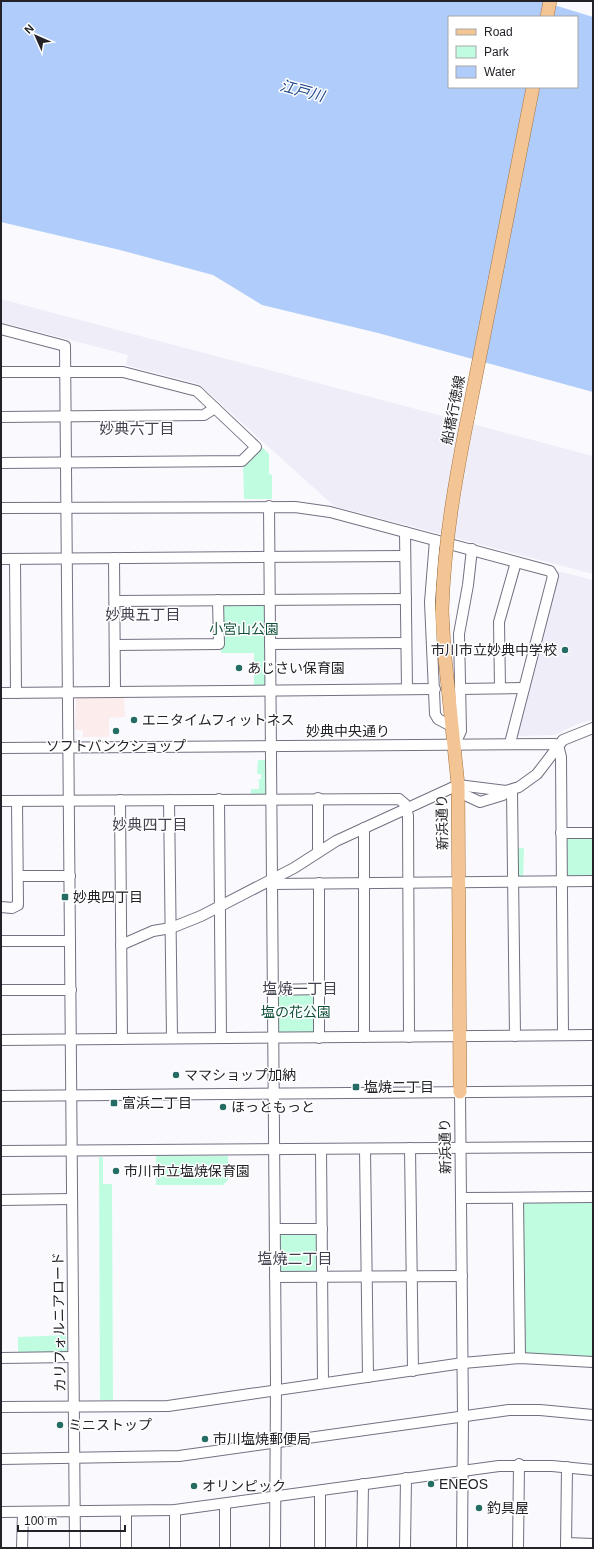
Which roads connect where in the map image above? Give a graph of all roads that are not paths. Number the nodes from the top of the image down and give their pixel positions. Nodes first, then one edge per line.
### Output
1 (550, 1) edge
2 (547, 16) edge
3 (533, 88) edge
4 (1, 329) edge
5 (1, 372) edge
6 (66, 372) junction
7 (215, 408) junction
8 (66, 416) junction
9 (1, 417) edge
10 (66, 463) junction
11 (1, 464) edge
12 (269, 506) junction
13 (1, 508) edge
14 (67, 508) junction
15 (405, 532) junction
16 (435, 540) junction
17 (472, 549) junction
18 (405, 556) junction
19 (270, 557) junction
20 (67, 558) junction
21 (114, 558) junction
22 (1, 559) edge
23 (15, 559) junction
24 (516, 562) junction
25 (406, 599) junction
26 (218, 600) junction
27 (270, 600) junction
28 (115, 601) junction
29 (406, 643) junction
30 (270, 644) junction
31 (115, 645) junction
32 (500, 688) junction
33 (524, 688) junction
34 (407, 689) junction
35 (435, 689) junction
36 (460, 689) junction
37 (270, 690) junction
38 (68, 692) junction
39 (115, 692) junction
40 (1, 693) edge
41 (16, 693) junction
42 (453, 727) junction
43 (593, 728) edge
44 (455, 744) junction
45 (510, 744) junction
46 (271, 745) junction
47 (557, 746) junction
48 (68, 747) junction
49 (1, 748) edge
50 (462, 790) junction
51 (509, 791) junction
52 (272, 798) junction
53 (318, 798) junction
54 (219, 799) junction
55 (69, 800) junction
56 (120, 800) junction
57 (169, 800) junction
58 (1, 801) edge
59 (17, 801) junction
60 (406, 808) junction
61 (364, 828) junction
62 (561, 833) junction
63 (593, 833) edge
64 (318, 852) junction
65 (18, 876) junction
66 (70, 876) junction
67 (513, 881) junction
68 (562, 881) junction
69 (593, 881) edge
70 (272, 882) junction
71 (363, 882) junction
72 (408, 882) junction
73 (459, 882) junction
74 (319, 883) junction
75 (220, 905) junction
76 (1, 907) edge
77 (171, 928) junction
78 (70, 940) junction
79 (1, 941) edge
80 (121, 945) junction
81 (319, 989) junction
82 (1, 990) edge
83 (71, 990) junction
84 (273, 990) junction
85 (593, 1035) edge
86 (460, 1036) junction
87 (514, 1036) junction
88 (563, 1036) junction
89 (364, 1037) junction
90 (409, 1037) junction
91 (172, 1038) junction
92 (221, 1038) junction
93 (273, 1038) junction
94 (320, 1038) junction
95 (71, 1039) junction
96 (122, 1039) junction
97 (1, 1040) edge
98 (593, 1091) edge
99 (460, 1092) junction
100 (274, 1093) junction
101 (1, 1096) edge
102 (71, 1096) junction
103 (593, 1147) edge
104 (410, 1148) junction
105 (461, 1148) junction
106 (274, 1149) junction
107 (321, 1149) junction
108 (366, 1149) junction
109 (72, 1150) junction
110 (1, 1151) edge
111 (593, 1197) edge
112 (462, 1198) junction
113 (518, 1198) junction
114 (72, 1199) junction
115 (1, 1200) edge
116 (275, 1229) junction
117 (322, 1229) junction
118 (367, 1276) junction
119 (411, 1276) junction
120 (462, 1276) junction
121 (275, 1277) junction
122 (322, 1277) junction
123 (73, 1357) junction
124 (1, 1358) edge
125 (520, 1358) junction
126 (593, 1362) edge
127 (463, 1363) junction
128 (412, 1371) junction
129 (368, 1377) junction
130 (323, 1383) junction
131 (276, 1390) junction
132 (1, 1407) edge
133 (74, 1407) junction
134 (593, 1415) edge
135 (463, 1416) junction
136 (276, 1444) junction
137 (75, 1458) junction
138 (1, 1459) edge
139 (519, 1464) junction
140 (567, 1467) junction
141 (463, 1470) junction
142 (593, 1470) edge
143 (406, 1478) junction
144 (363, 1484) junction
145 (320, 1491) junction
146 (276, 1497) junction
147 (225, 1504) junction
148 (175, 1510) junction
149 (75, 1511) junction
150 (126, 1511) junction
151 (1, 1512) edge
152 (23, 1512) junction
153 (593, 1544) edge
154 (566, 1546) edge
155 (22, 1548) edge
156 (75, 1548) edge
157 (126, 1548) edge
158 (175, 1548) edge
159 (225, 1548) edge
160 (275, 1548) edge
161 (320, 1548) edge
162 (362, 1548) edge
163 (405, 1548) edge
164 (462, 1548) edge
165 (518, 1548) edge

1 - 2 main road
3 - 42 main road, 船橋行徳線, bridge
4 - 6 street, カリフォルニアロード
5 - 6 street
6 - 7 street
6 - 8 street, カリフォルニアロード
7 - 8 street
7 - 10 street
8 - 9 street
8 - 10 street, カリフォルニアロード
10 - 11 street
10 - 14 street, カリフォルニアロード
12 - 14 street
12 - 15 street
12 - 19 street
13 - 14 street
14 - 20 street, カリフォルニアロード
15 - 16 street
15 - 18 street
16 - 17 street
16 - 35 street
17 - 24 street
17 - 36 street
18 - 19 street
18 - 25 street
19 - 21 street
19 - 27 street
20 - 21 street
20 - 23 street
20 - 38 street, カリフォルニアロード
21 - 28 street
22 - 23 street
23 - 41 street
24 - 32 street
24 - 33 street
25 - 27 street
25 - 29 street
26 - 27 street
26 - 28 street
26 - 31 street
27 - 30 street
28 - 31 street
29 - 30 street
29 - 34 street
30 - 37 street
31 - 39 street
32 - 33 street
32 - 36 street
33 - 45 street
34 - 35 street
34 - 37 street
35 - 42 street
36 - 44 street
37 - 39 street
37 - 46 street
38 - 39 street
38 - 41 street
38 - 48 street, カリフォルニアロード
40 - 41 street
42 - 44 main road, 船橋行徳線
43 - 47 street
44 - 45 street, 妙典中央通り
44 - 46 street, 妙典中央通り
44 - 50 main road, 新浜通り
45 - 47 street, 妙典中央通り
46 - 48 street, 妙典中央通り
46 - 52 street
47 - 51 street
47 - 62 street
48 - 49 street, 妙典中央通り
48 - 55 street, カリフォルニアロード
50 - 51 street
50 - 51 street
50 - 60 street
50 - 73 main road, 新浜通り
51 - 67 street
52 - 53 street
52 - 54 street
52 - 70 street
53 - 60 street
53 - 64 street
54 - 57 street
54 - 75 street
55 - 56 street
55 - 59 street
55 - 66 street, カリフォルニアロード
56 - 57 street
56 - 80 street
57 - 77 street
58 - 59 street
59 - 65 street
60 - 61 street
60 - 72 street
61 - 64 street
61 - 71 street
62 - 63 street
62 - 68 street
64 - 70 street
65 - 66 street
65 - 76 street
66 - 78 street, カリフォルニアロード
67 - 68 street
67 - 73 street
67 - 87 street
68 - 69 street
68 - 88 street
70 - 74 street
70 - 75 street
70 - 84 street
71 - 72 street
71 - 74 street
71 - 89 street
72 - 73 street
72 - 90 street
73 - 86 main road, 新浜通り
74 - 81 street
75 - 77 street
75 - 92 street
77 - 80 street
77 - 91 street
78 - 79 street
78 - 83 street, カリフォルニアロード
80 - 96 street
81 - 84 street
81 - 94 street
82 - 83 street
83 - 95 street, カリフォルニアロード
84 - 93 street
85 - 88 street
86 - 87 street
86 - 90 street
86 - 99 main road, 新浜通り
87 - 88 street
89 - 90 street
89 - 94 street
91 - 92 street
91 - 96 street
92 - 93 street
93 - 94 street
93 - 100 street
95 - 96 street
95 - 97 street
95 - 102 street, カリフォルニアロード
98 - 99 street
99 - 100 street
99 - 105 street, 新浜通り
100 - 102 street
100 - 106 street
101 - 102 street
102 - 109 street, カリフォルニアロード
103 - 105 street
104 - 105 street
104 - 108 street
104 - 119 street
105 - 112 street, 新浜通り
106 - 107 street
106 - 109 street
106 - 116 street
107 - 108 street
107 - 117 street
108 - 118 street
109 - 110 street
109 - 114 street, カリフォルニアロード
111 - 113 street
112 - 113 street
112 - 120 street, 新浜通り
113 - 125 street
114 - 115 street
114 - 123 street, カリフォルニアロード
116 - 117 street
116 - 121 street
117 - 122 street
118 - 119 street
118 - 122 street
118 - 129 street
119 - 120 street
119 - 128 street
120 - 127 street, 新浜通り
121 - 122 street
121 - 131 street
122 - 130 street
123 - 124 street
123 - 133 street, カリフォルニアロード
125 - 126 street
125 - 127 street
127 - 128 street
127 - 135 street, 新浜通り
128 - 129 street
129 - 130 street
130 - 131 street
131 - 133 street
131 - 136 street
132 - 133 street
133 - 137 street, カリフォルニアロード
134 - 135 street
135 - 136 street
135 - 141 street, 新浜通り
136 - 137 street
136 - 146 street
137 - 138 street
137 - 149 street, カリフォルニアロード
139 - 140 street
139 - 141 street
139 - 165 street
140 - 142 street
140 - 154 street
141 - 143 street
141 - 164 street, 新浜通り
143 - 144 street
143 - 163 street
144 - 145 street
144 - 162 street
145 - 146 street
145 - 161 street
146 - 147 street
146 - 160 street
147 - 148 street
147 - 159 street
148 - 150 street
148 - 158 street
149 - 150 street
149 - 152 street
149 - 156 street, カリフォルニアロード
150 - 157 street
151 - 152 street
152 - 155 street
153 - 154 street

